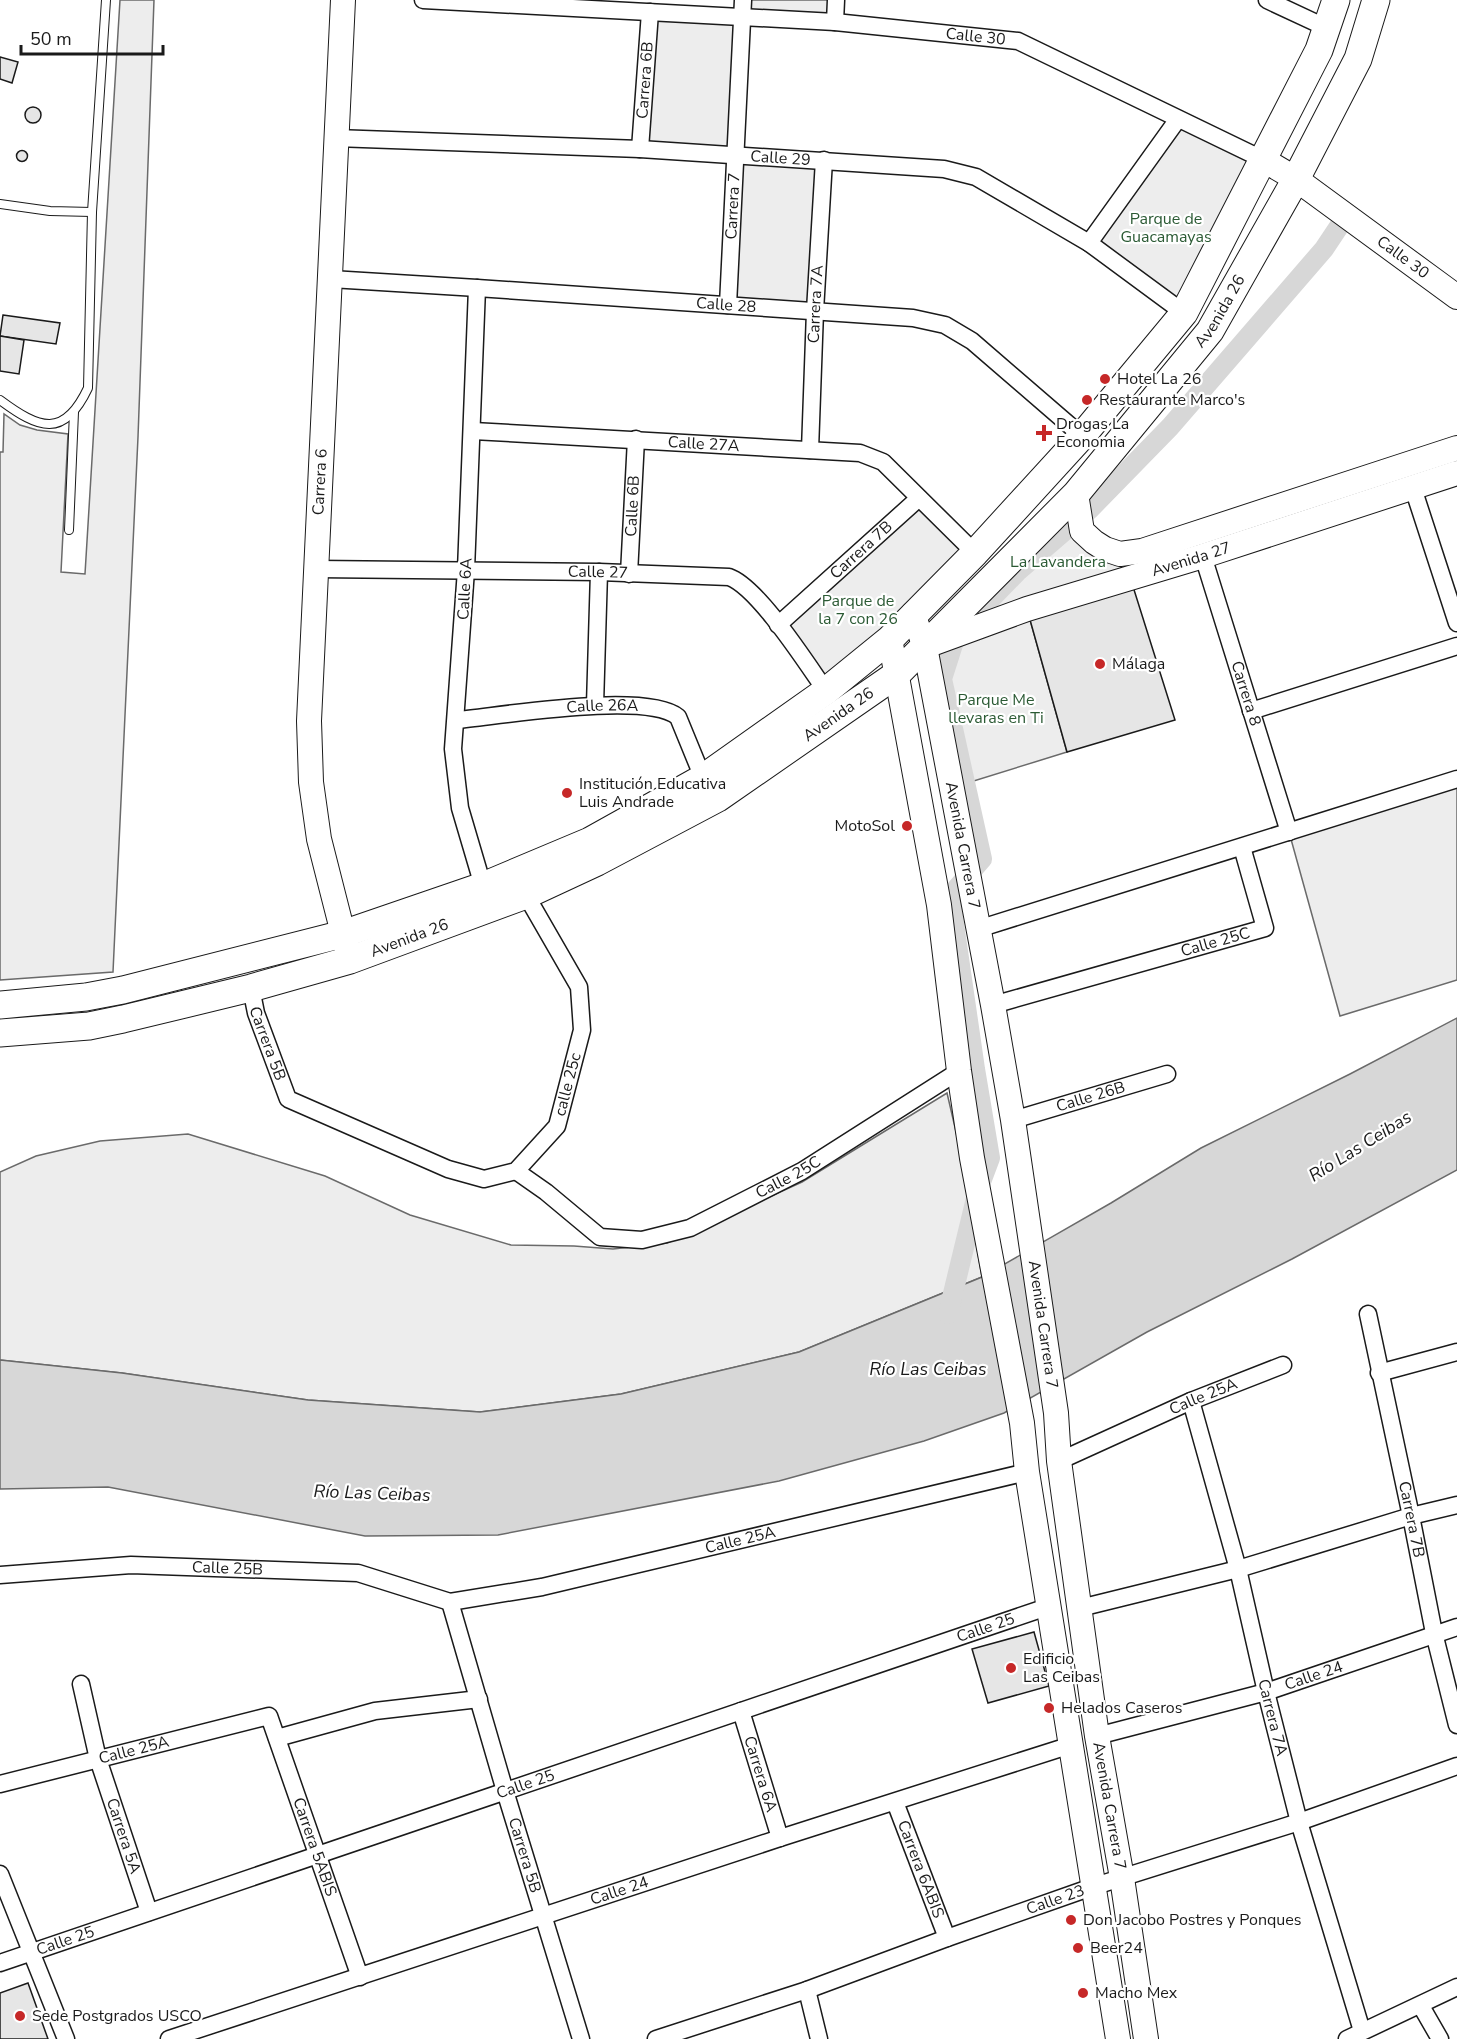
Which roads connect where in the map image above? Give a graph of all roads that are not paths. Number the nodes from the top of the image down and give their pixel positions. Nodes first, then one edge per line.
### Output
1 (106, 0) edge
2 (343, 0) edge
3 (423, 0) edge
4 (836, 0) edge
5 (1267, 0) edge
6 (1336, 0) edge
7 (1376, 0) edge
8 (743, 8) edge
9 (650, 12) junction
10 (835, 22) junction
11 (1327, 28) junction
12 (1178, 118) junction
13 (335, 138) junction
14 (640, 149) junction
15 (736, 155) junction
16 (1262, 159) junction
17 (824, 160) junction
18 (1296, 179) junction
19 (0, 204) edge
20 (92, 212) junction
21 (1089, 243) junction
22 (331, 279) junction
23 (1453, 287) edge
24 (477, 288) junction
25 (728, 305) junction
26 (815, 311) junction
27 (1184, 313) junction
28 (0, 400) edge
29 (74, 412) junction
30 (473, 431) junction
31 (1082, 436) junction
32 (636, 439) junction
33 (1457, 448) edge
34 (810, 450) junction
35 (1457, 473) edge
36 (1413, 488) junction
37 (919, 498) junction
38 (1079, 515) junction
39 (69, 530) dead end
40 (975, 553) junction
41 (1203, 556) junction
42 (316, 569) junction
43 (466, 570) junction
44 (599, 572) junction
45 (629, 574) junction
46 (913, 614) junction
47 (1457, 623) edge
48 (778, 625) junction
49 (890, 639) junction
50 (1457, 646) edge
51 (925, 647) junction
52 (897, 674) junction
53 (826, 691) junction
54 (595, 705) junction
55 (1251, 711) junction
56 (457, 720) junction
57 (703, 778) junction
58 (1457, 779) edge
59 (1289, 832) junction
60 (1242, 847) junction
61 (483, 886) junction
62 (526, 895) junction
63 (978, 929) junction
64 (343, 934) junction
65 (350, 960) junction
66 (251, 988) junction
67 (0, 1005) edge
68 (993, 1005) junction
69 (0, 1033) edge
70 (959, 1071) junction
71 (1167, 1074) dead end
72 (1013, 1120) junction
73 (516, 1171) junction
74 (1368, 1314) dead end
75 (1457, 1352) edge
76 (1283, 1365) dead end
77 (1379, 1373) junction
78 (1191, 1401) junction
79 (1059, 1461) junction
80 (1027, 1472) junction
81 (1457, 1505) edge
82 (1411, 1516) junction
83 (1238, 1569) junction
84 (0, 1575) edge
85 (450, 1602) junction
86 (1050, 1606) junction
87 (1080, 1608) junction
88 (1457, 1627) edge
89 (1434, 1633) junction
90 (81, 1684) dead end
91 (1266, 1692) junction
92 (479, 1699) junction
93 (741, 1711) junction
94 (269, 1716) joint
95 (1457, 1725) edge
96 (1097, 1736) junction
97 (277, 1738) junction
98 (1071, 1745) junction
99 (98, 1759) junction
100 (1457, 1766) edge
101 (0, 1784) edge
102 (504, 1791) junction
103 (895, 1802) junction
104 (1299, 1822) junction
105 (780, 1838) junction
106 (317, 1855) junction
107 (0, 1874) edge
108 (1122, 1878) junction
109 (1092, 1887) junction
110 (149, 1912) junction
111 (544, 1917) junction
112 (947, 1938) junction
113 (32, 1952) junction
114 (0, 1963) edge
115 (360, 1977) junction
116 (1457, 1987) edge
117 (807, 1990) junction
118 (1421, 2006) junction
119 (192, 2035) edge
120 (1354, 2035) edge
121 (1114, 2038) edge
122 (66, 2039) edge
123 (169, 2039) edge
124 (581, 2039) edge
125 (656, 2039) edge
126 (819, 2039) edge
127 (1146, 2039) edge
128 (1440, 2039) edge

1 - 20 lane
2 - 13 main road, Carrera 6
3 - 9 street, Calle 30
4 - 10 street
5 - 11 street
6 - 11 main road, Avenida 26
7 - 18 main road, Avenida 26
8 - 9 street, Calle 30
8 - 10 street, Calle 30
8 - 15 street, Carrera 7
9 - 14 street, Carrera 6B
10 - 12 street, Calle 30
11 - 16 main road, Avenida 26
12 - 16 street, Calle 30
12 - 21 street
13 - 14 street, Calle 29
13 - 22 main road, Carrera 6
14 - 15 street, Calle 29
15 - 17 street, Calle 29
15 - 25 street, Carrera 7
16 - 18 main road, Calle 30
16 - 27 main road, Avenida 26
17 - 21 street, Calle 29
17 - 26 street, Carrera 7A
18 - 23 main road, Calle 30
18 - 38 main road, Avenida 26
19 - 20 lane
20 - 29 lane
21 - 27 street, Calle 29
22 - 24 street, Calle 28
22 - 42 main road, Carrera 6
24 - 25 street, Calle 28
24 - 30 street, Calle 6A
25 - 26 street, Calle 28
26 - 31 street, Calle 28
26 - 34 street, Carrera 7A
27 - 31 main road, Avenida 26
28 - 29 lane
29 - 39 lane
30 - 32 street, Calle 27A
30 - 43 street, Calle 6A
31 - 40 main road, Avenida 26
32 - 34 street, Calle 27A
32 - 45 street, Calle 6B
33 - 38 main road, Avenida 27
34 - 37 street, Calle 27A
35 - 36 main road, Avenida 27
36 - 41 main road, Avenida 27
36 - 47 street
37 - 40 street, Calle 27A
37 - 48 street, Carrera 7B
38 - 51 main road, Avenida 26
40 - 46 main road, Avenida 26
41 - 51 main road, Avenida 27
41 - 55 street, Carrera 8
42 - 43 street, Calle 27
42 - 64 main road, Carrera 6
43 - 44 street, Calle 27
43 - 56 street, Calle 6A
44 - 45 street, Calle 27
44 - 54 street
45 - 48 street, Calle 27
46 - 49 main road, Avenida 26
46 - 51 main road, Avenida Carrera 7
48 - 53 street, Calle 27
49 - 52 main road, Avenida Carrera 7
49 - 53 main road, Avenida 26
50 - 55 street
51 - 52 main road, Avenida 26
51 - 63 main road, Avenida Carrera 7
52 - 62 main road, Avenida 26
52 - 70 main road, Avenida Carrera 7
53 - 57 main road, Avenida 26
54 - 56 street, Calle 26A
54 - 57 street, Calle 26A
55 - 59 street, Carrera 8
56 - 61 street, Calle 6A
57 - 61 main road, Avenida 26
58 - 59 street
59 - 60 street
60 - 63 street
60 - 68 street, Calle 25C
61 - 64 main road, Avenida 26
62 - 65 main road, Avenida 26
62 - 73 street, calle 25c
63 - 68 main road, Avenida Carrera 7
64 - 65 main road, Carrera 6
64 - 67 main road, Avenida 26
65 - 66 main road, Avenida 26
66 - 69 main road, Avenida 26
66 - 73 street, Carrera 5B
68 - 72 main road, Avenida Carrera 7
70 - 73 street, Calle 25C
70 - 80 main road, Avenida Carrera 7
71 - 72 street, Calle 26B
72 - 79 main road, Avenida Carrera 7
74 - 77 street, Carrera 7B
75 - 77 street
76 - 78 street, Calle 25A
77 - 82 street, Carrera 7B
78 - 79 street, Calle 25A
78 - 83 street, Carrera 7A
79 - 87 main road, Avenida Carrera 7
80 - 85 street, Calle 25A
80 - 86 main road, Avenida Carrera 7
81 - 82 street
82 - 83 street
82 - 89 street, Carrera 7B
83 - 87 street
83 - 91 street, Carrera 7A
84 - 85 street, Calle 25B
85 - 92 street, Carrera 5B
86 - 93 street, Calle 25
86 - 98 main road, Avenida Carrera 7
87 - 96 main road, Avenida Carrera 7
88 - 89 street, Calle 24
89 - 91 street, Calle 24
89 - 95 street, Carrera 7B
90 - 99 street, Carrera 5A
91 - 96 street, Calle 24
91 - 104 street, Carrera 7A
92 - 97 street
92 - 102 street, Carrera 5B
93 - 102 street, Calle 25
93 - 105 street, Carrera 6A
94 - 97 street, Carrera 5ABIS
94 - 99 street, Calle 25A
96 - 108 main road, Avenida Carrera 7
97 - 106 street, Carrera 5ABIS
98 - 103 street, Calle 24
98 - 109 main road, Avenida Carrera 7
99 - 101 street, Calle 25A
99 - 110 street, Carrera 5A
100 - 104 street, Calle 23
102 - 106 street, Calle 25
102 - 111 street, Carrera 5B
103 - 105 street, Calle 24
103 - 112 street, Carrera 6ABIS
104 - 108 street, Calle 23
104 - 120 street, Carrera 7A
105 - 111 street, Calle 24
106 - 110 street, Calle 25
106 - 115 street, Carrera 5ABIS
107 - 113 street
108 - 109 street, Calle 23
108 - 127 main road, Avenida Carrera 7
109 - 112 street, Calle 23
109 - 121 main road, Avenida Carrera 7
110 - 113 street, Calle 25
111 - 115 street, Calle 24
111 - 124 street, Carrera 5B
112 - 117 street, Calle 23
113 - 114 street, Calle 25
113 - 122 street
115 - 119 street, Calle 24
116 - 118 street
117 - 125 street, Calle 23
117 - 126 street
118 - 120 street
118 - 128 street
119 - 123 street, Calle 24

